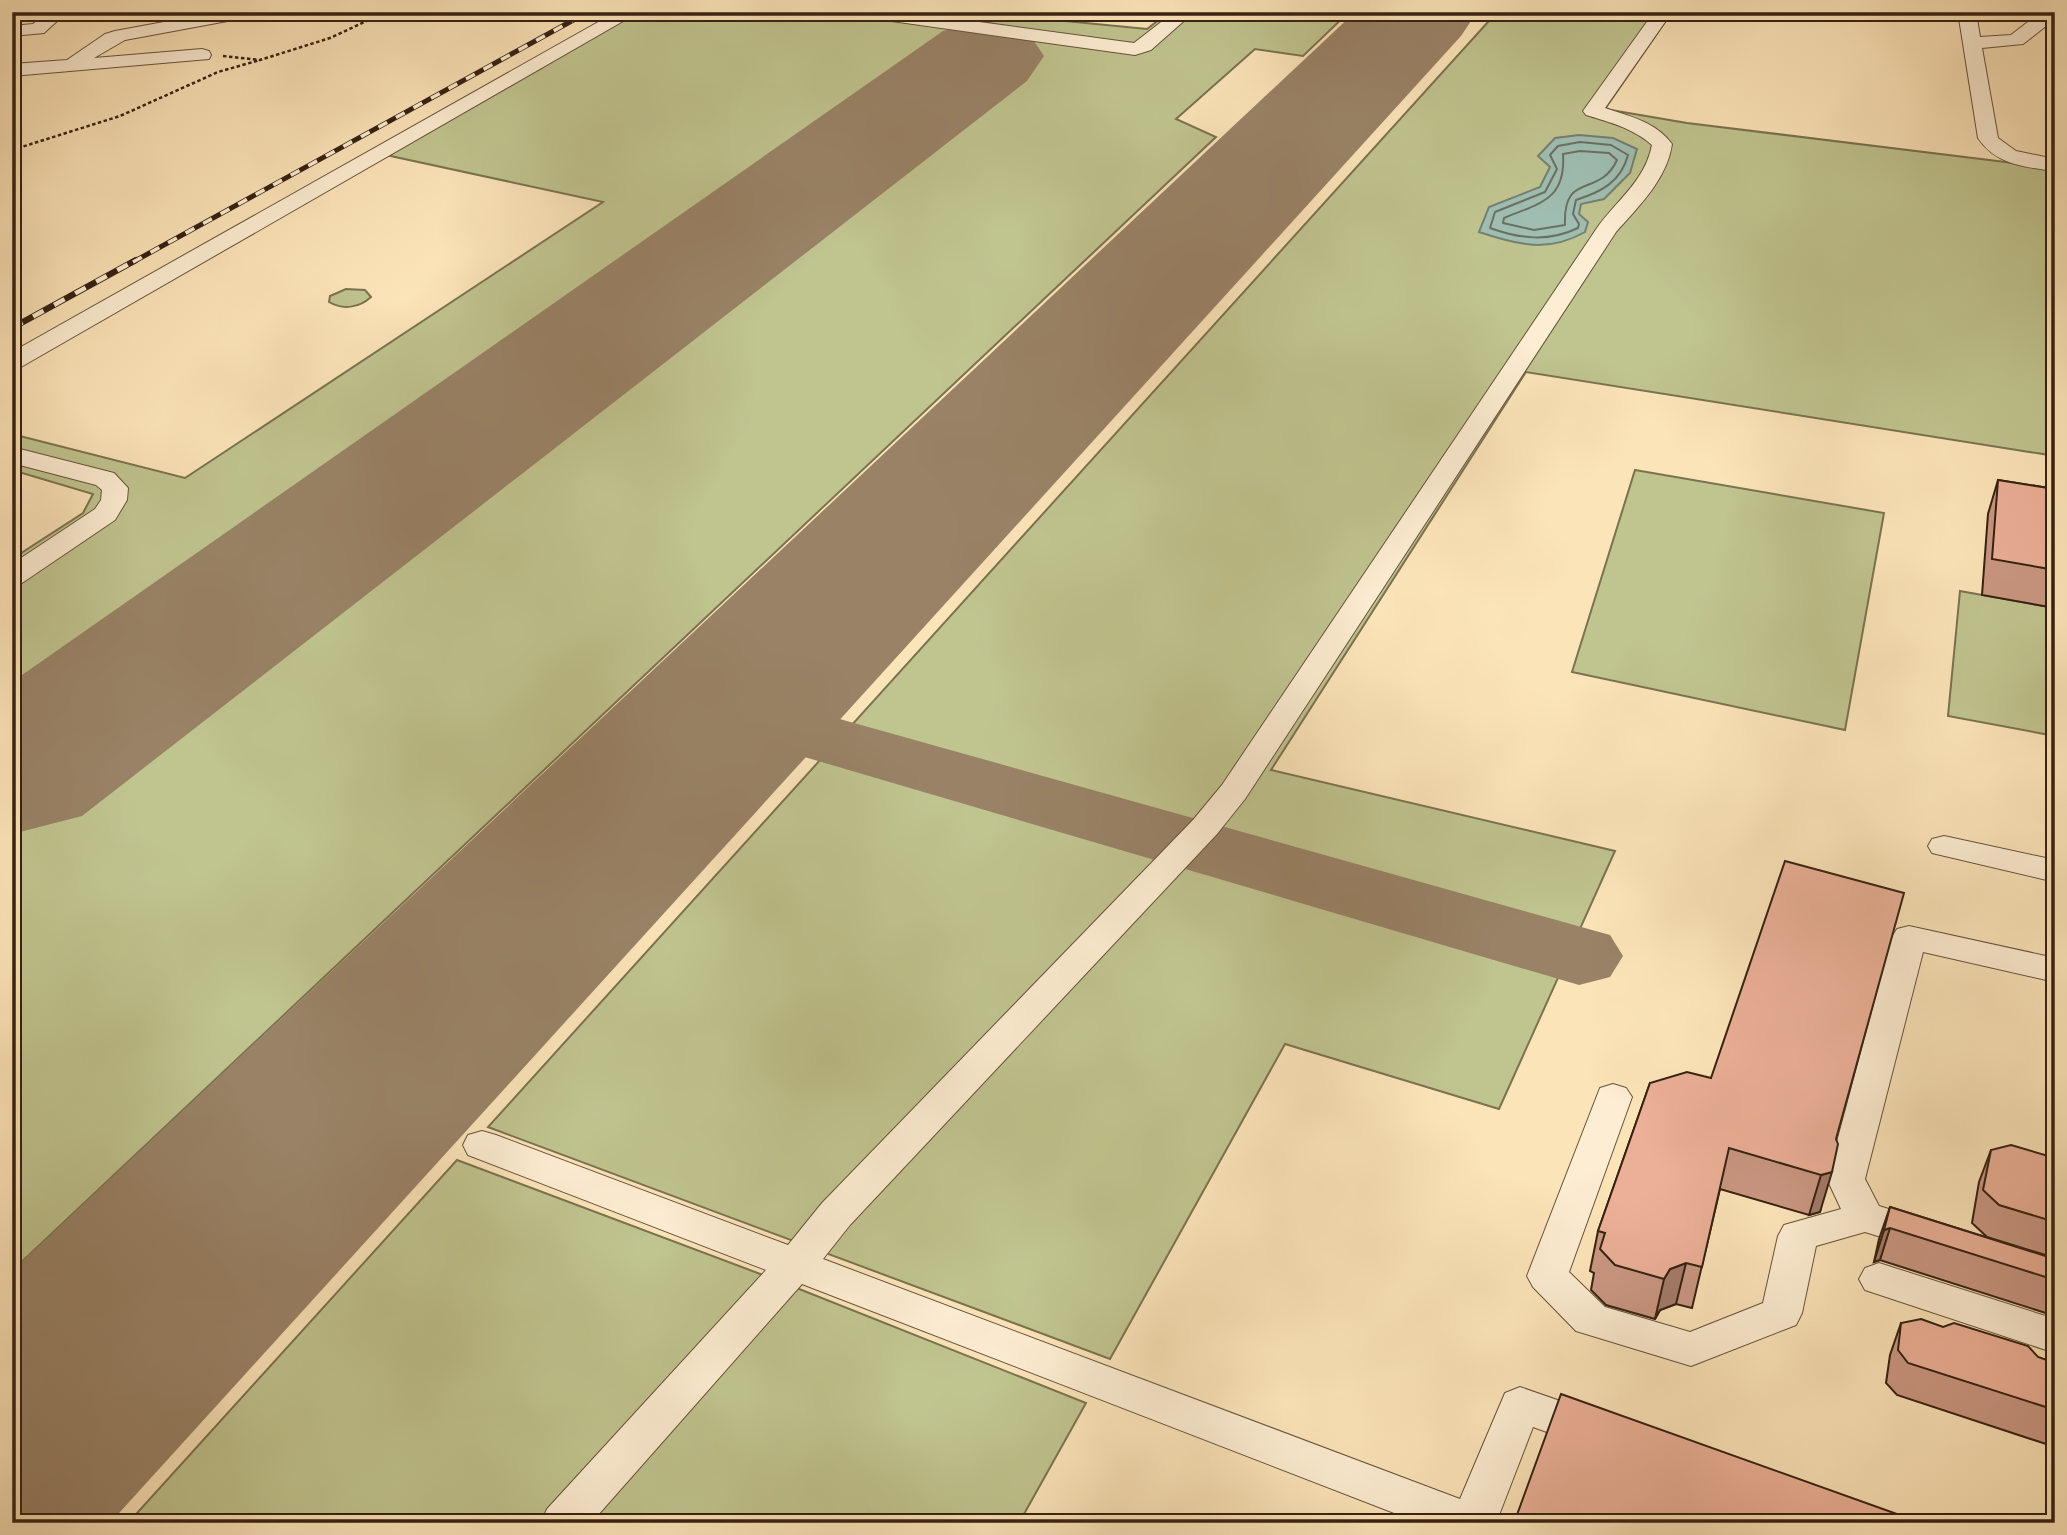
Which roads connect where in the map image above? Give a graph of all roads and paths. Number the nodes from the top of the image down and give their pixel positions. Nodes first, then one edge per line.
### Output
1 (58, 12) edge
2 (249, 12) edge
3 (386, 12) edge
4 (630, 12) edge
5 (863, 12) edge
6 (1185, 12) edge
7 (1663, 12) edge
8 (1967, 12) edge
9 (2053, 12) edge
10 (12, 31) edge
11 (1973, 43) junction
12 (202, 55) joint
13 (260, 60) junction
14 (72, 64) junction
15 (12, 70) edge
16 (12, 150) edge
17 (2055, 165) edge
18 (12, 362) edge
19 (12, 455) edge
20 (12, 577) edge
21 (1944, 846) dead end
22 (2055, 872) edge
23 (2055, 970) edge
24 (1613, 1097) dead end
25 (482, 1145) dead end
26 (1866, 1217) junction
27 (1954, 1245) edge
28 (795, 1265) junction
29 (1879, 1279) dead end
30 (2055, 1336) edge
31 (1625, 1441) edge
32 (564, 1523) edge
33 (1472, 1523) edge

1 - 10 street
2 - 14 street
3 - 13 path
4 - 18 street
5 - 6 street
7 - 28 street
8 - 11 street
9 - 11 street
11 - 17 street
12 - 13 path
12 - 14 street
13 - 16 path
14 - 15 street
19 - 20 street
21 - 22 street
23 - 26 street
24 - 26 street
25 - 28 street
26 - 27 street
28 - 32 street
28 - 33 street
29 - 30 street
31 - 33 street

